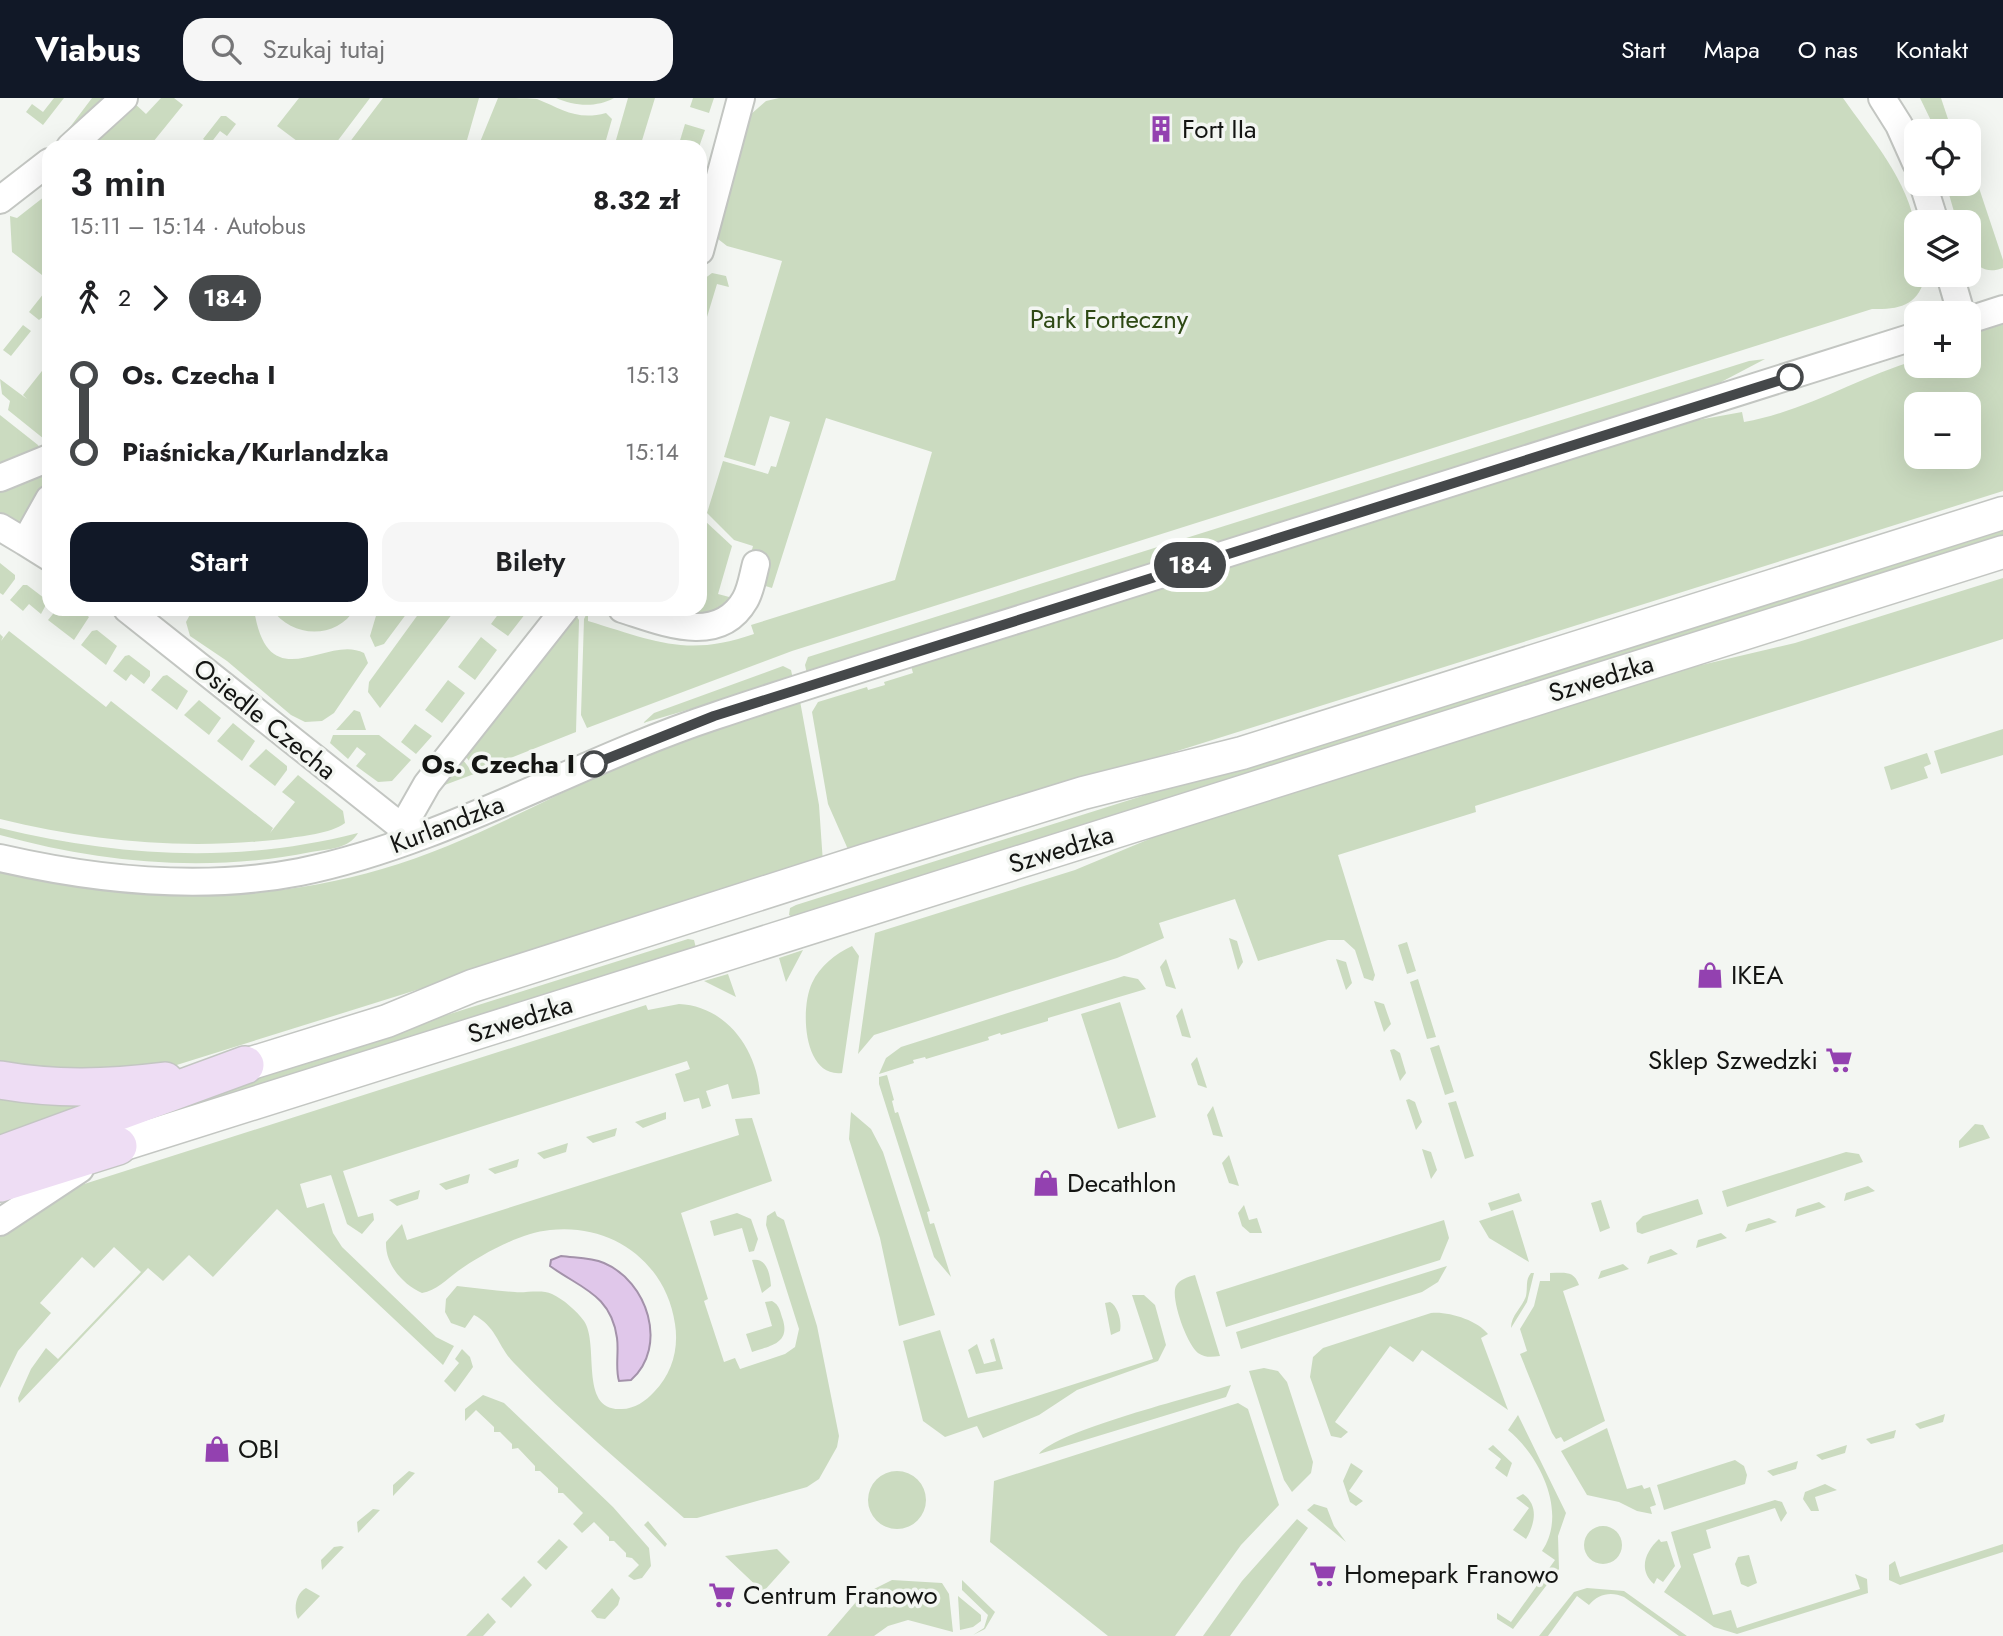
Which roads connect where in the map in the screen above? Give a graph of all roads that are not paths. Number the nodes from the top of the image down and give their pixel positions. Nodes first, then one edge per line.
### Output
1 (124, 98) edge
2 (741, 98) edge
3 (1882, 98) edge
4 (1904, 136) edge
5 (78, 140) edge
6 (42, 167) edge
7 (0, 200) edge
8 (707, 225) edge
9 (2003, 309) edge
10 (1981, 316) edge
11 (1904, 340) edge
12 (42, 461) edge
13 (0, 478) edge
14 (42, 512) edge
15 (2003, 513) edge
16 (0, 527) edge
17 (25, 542) junction
18 (2003, 552) edge
19 (42, 553) edge
20 (756, 564) dead end
21 (136, 616) edge
22 (559, 616) edge
23 (646, 616) edge
24 (408, 833) junction
25 (0, 858) edge
26 (245, 1065) junction
27 (0, 1080) edge
28 (118, 1146) junction
29 (0, 1155) edge
30 (0, 1183) edge
31 (0, 1222) edge

1 - 5 street
2 - 8 street
3 - 4 street
6 - 7 street
9 - 10 street
11 - 24 street, Kurlandzka
12 - 13 street
14 - 17 street
15 - 26 street, Szwedzka
16 - 17 street
17 - 19 street
18 - 28 street, Szwedzka
20 - 23 street
21 - 24 street, Osiedle Czecha
22 - 24 street
24 - 25 street, Kurlandzka
26 - 27 main road
26 - 29 main road
28 - 30 main road
28 - 31 street

